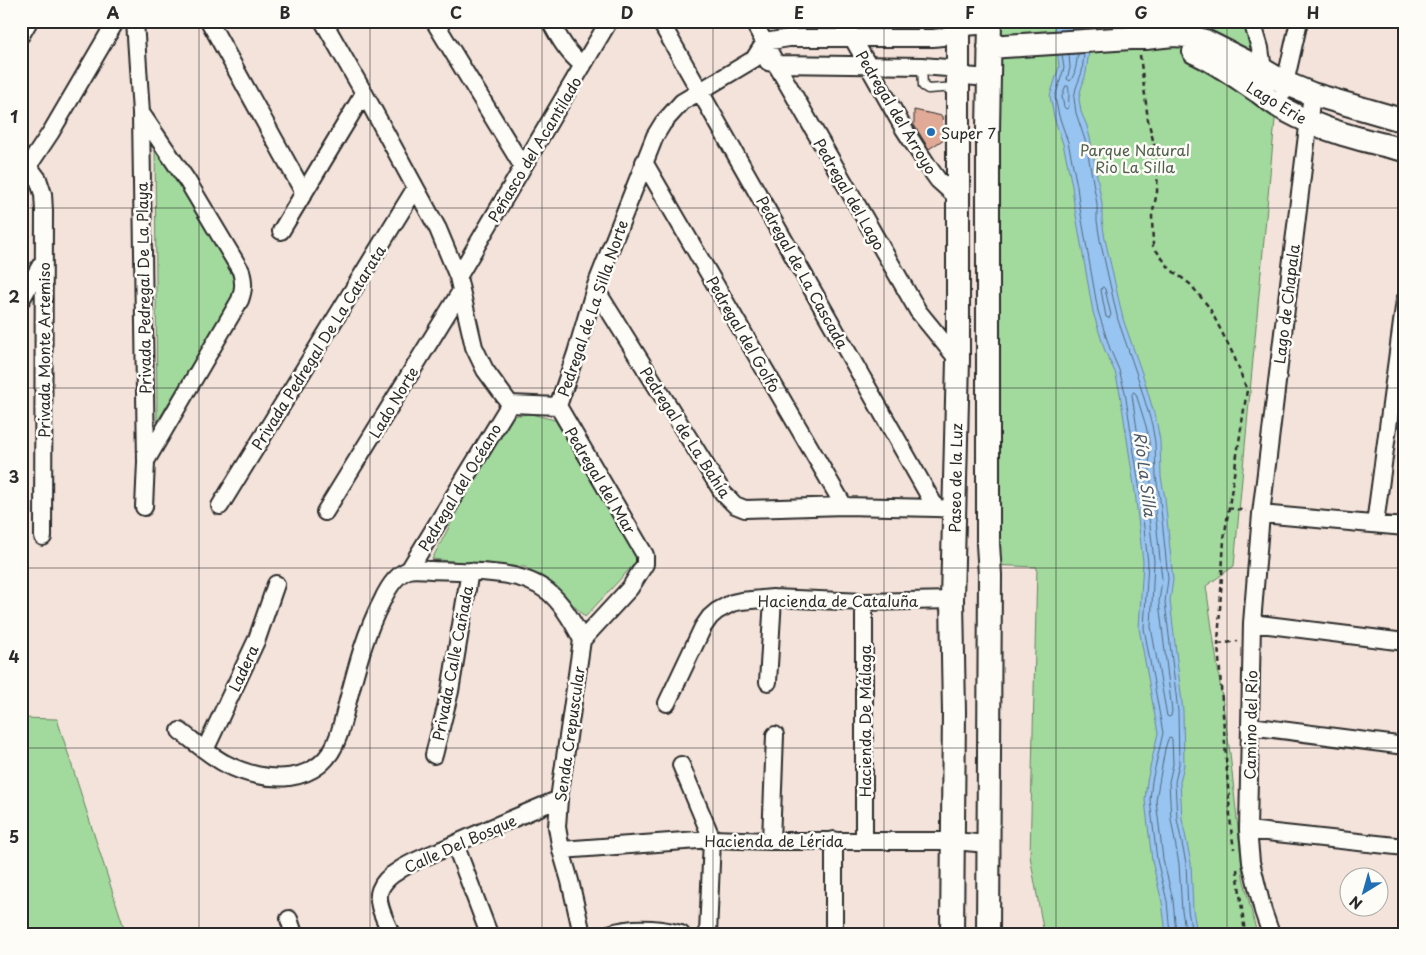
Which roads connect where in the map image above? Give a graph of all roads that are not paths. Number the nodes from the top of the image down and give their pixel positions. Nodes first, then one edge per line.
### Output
1 (29, 21) edge
2 (116, 21) edge
3 (135, 21) edge
4 (209, 21) edge
5 (323, 21) edge
6 (434, 21) edge
7 (550, 21) edge
8 (609, 21) edge
9 (660, 21) edge
10 (753, 21) edge
11 (843, 21) edge
12 (1252, 21) edge
13 (1299, 21) edge
14 (990, 23) edge
15 (954, 24) edge
16 (21, 35) edge
17 (852, 38) junction
18 (765, 42) junction
19 (995, 47) junction
20 (754, 59) junction
21 (776, 64) junction
22 (583, 65) junction
23 (868, 65) junction
24 (989, 78) junction
25 (1258, 79) junction
26 (959, 80) junction
27 (1285, 83) junction
28 (701, 90) junction
29 (364, 93) junction
30 (1312, 94) junction
31 (1283, 109) junction
32 (141, 113) junction
33 (1405, 121) edge
34 (1308, 122) junction
35 (1405, 150) edge
36 (644, 162) junction
37 (24, 166) edge
38 (522, 168) junction
39 (415, 188) junction
40 (304, 193) junction
41 (958, 198) junction
42 (281, 231) dead end
43 (44, 260) junction
44 (460, 284) junction
45 (596, 288) junction
46 (21, 300) edge
47 (1405, 300) edge
48 (958, 360) junction
49 (510, 404) junction
50 (558, 406) junction
51 (146, 462) junction
52 (220, 506) dead end
53 (844, 506) junction
54 (144, 507) dead end
55 (946, 508) junction
56 (325, 512) dead end
57 (1261, 514) junction
58 (1375, 524) junction
59 (1405, 528) edge
60 (954, 535) junction
61 (43, 537) dead end
62 (988, 544) junction
63 (409, 570) junction
64 (470, 571) junction
65 (990, 575) junction
66 (953, 576) junction
67 (276, 584) dead end
68 (773, 598) junction
69 (952, 600) junction
70 (864, 602) junction
71 (1252, 631) junction
72 (582, 640) junction
73 (1405, 642) edge
74 (768, 682) dead end
75 (667, 703) dead end
76 (1250, 726) junction
77 (180, 731) dead end
78 (775, 736) dead end
79 (1405, 746) edge
80 (205, 750) junction
81 (434, 755) dead end
82 (681, 765) dead end
83 (559, 800) junction
84 (1248, 830) junction
85 (712, 839) junction
86 (834, 840) junction
87 (771, 841) junction
88 (864, 841) junction
89 (953, 841) junction
90 (455, 844) junction
91 (988, 844) junction
92 (1405, 847) edge
93 (561, 850) junction
94 (391, 934) edge
95 (489, 934) edge
96 (582, 934) edge
97 (609, 934) edge
98 (681, 934) edge
99 (708, 934) edge
100 (834, 934) edge
101 (952, 934) edge
102 (988, 934) edge
103 (1271, 934) edge

1 - 16 street
2 - 37 street
3 - 32 street, Privada Pedregal De La Playa
4 - 40 street
5 - 29 street
6 - 38 street
7 - 22 street
8 - 22 street, Peñasco del Acantilado
9 - 28 street, Pedregal de La Cascada
10 - 18 street, Pedregal del Lago
11 - 17 street, Pedregal del Arroyo
12 - 25 street
13 - 27 street
14 - 15 street
14 - 19 street
15 - 17 street
15 - 26 street, Paseo de la Luz
17 - 18 street
17 - 23 street, Pedregal del Arroyo
18 - 20 street, Pedregal de La Silla Norte
18 - 21 street, Pedregal del Lago
19 - 24 street
19 - 25 street, Lago Erie
20 - 21 street
20 - 28 street, Pedregal de La Silla Norte
21 - 23 street
21 - 48 street, Pedregal del Lago
22 - 38 street, Peñasco del Acantilado
23 - 26 street
23 - 41 street, Pedregal del Arroyo
24 - 26 street
24 - 62 street
25 - 27 street, Lago Erie
25 - 31 street, Lago Erie
26 - 41 street, Paseo de la Luz
27 - 30 street, Lago Erie
27 - 31 street
28 - 36 street, Pedregal de La Silla Norte
28 - 55 street, Pedregal de La Cascada
29 - 39 street
29 - 40 street
30 - 33 street, Lago Erie
30 - 34 street, Lago de Chapala
31 - 34 street, Lago Erie
32 - 51 street, Privada Pedregal De La Playa
32 - 51 street, Privada Pedregal De La Playa
34 - 35 street, Lago Erie
34 - 57 street, Lago de Chapala
36 - 45 street, Pedregal de La Silla Norte
36 - 53 street, Pedregal del Golfo
37 - 43 street, Privada Monte Artemiso
38 - 44 street, Peñasco del Acantilado
39 - 44 street
39 - 52 street, Privada Pedregal De La Catarata
40 - 42 street
41 - 48 street, Paseo de la Luz
43 - 46 street
43 - 61 street, Privada Monte Artemiso
44 - 49 street
44 - 56 street, Lado Norte
45 - 50 street, Pedregal de La Silla Norte
45 - 53 street, Pedregal de La Bahía
47 - 58 street
48 - 55 street, Paseo de la Luz
49 - 50 street, Pedregal de La Silla Norte
49 - 63 street, Pedregal del Océano
50 - 72 street, Pedregal del Mar
51 - 54 street, Privada Pedregal De La Playa
53 - 55 street, Pedregal de La Bahía
55 - 60 street, Paseo de la Luz
57 - 58 street
57 - 71 street, Camino del Río
58 - 59 street
60 - 62 street
60 - 66 street, Paseo de la Luz
62 - 65 street
63 - 64 street, Pedregal del Océano
63 - 80 street, Pedregal del Océano
64 - 72 street, Pedregal del Océano
64 - 81 street, Privada Calle Cañada
65 - 66 street
65 - 91 street
66 - 69 street, Paseo de la Luz
67 - 80 street, Ladera
68 - 70 street, Hacienda de Cataluña
68 - 74 street
68 - 75 street, Hacienda de Cataluña
69 - 70 street, Hacienda de Cataluña
69 - 89 street, Paseo de la Luz
70 - 88 street, Hacienda De Málaga
71 - 73 street
71 - 76 street, Camino del Río
72 - 83 street, Senda Crepuscular
76 - 79 street
76 - 84 street, Camino del Río
77 - 80 street, Pedregal del Océano
78 - 87 street
82 - 85 street
83 - 90 street, Calle Del Bosque
83 - 93 street, Senda Crepuscular
84 - 92 street
84 - 103 street, Camino del Río
85 - 87 street, Hacienda de Lérida
85 - 93 street, Hacienda de Lérida
85 - 99 street
86 - 87 street, Hacienda de Lérida
86 - 88 street, Hacienda de Lérida
86 - 100 street
88 - 89 street, Hacienda de Lérida
89 - 91 street, Hacienda de Lérida
89 - 101 street, Paseo de la Luz
90 - 94 street, Calle Del Bosque
90 - 95 street
91 - 102 street
93 - 96 street, Senda Crepuscular
97 - 98 street

